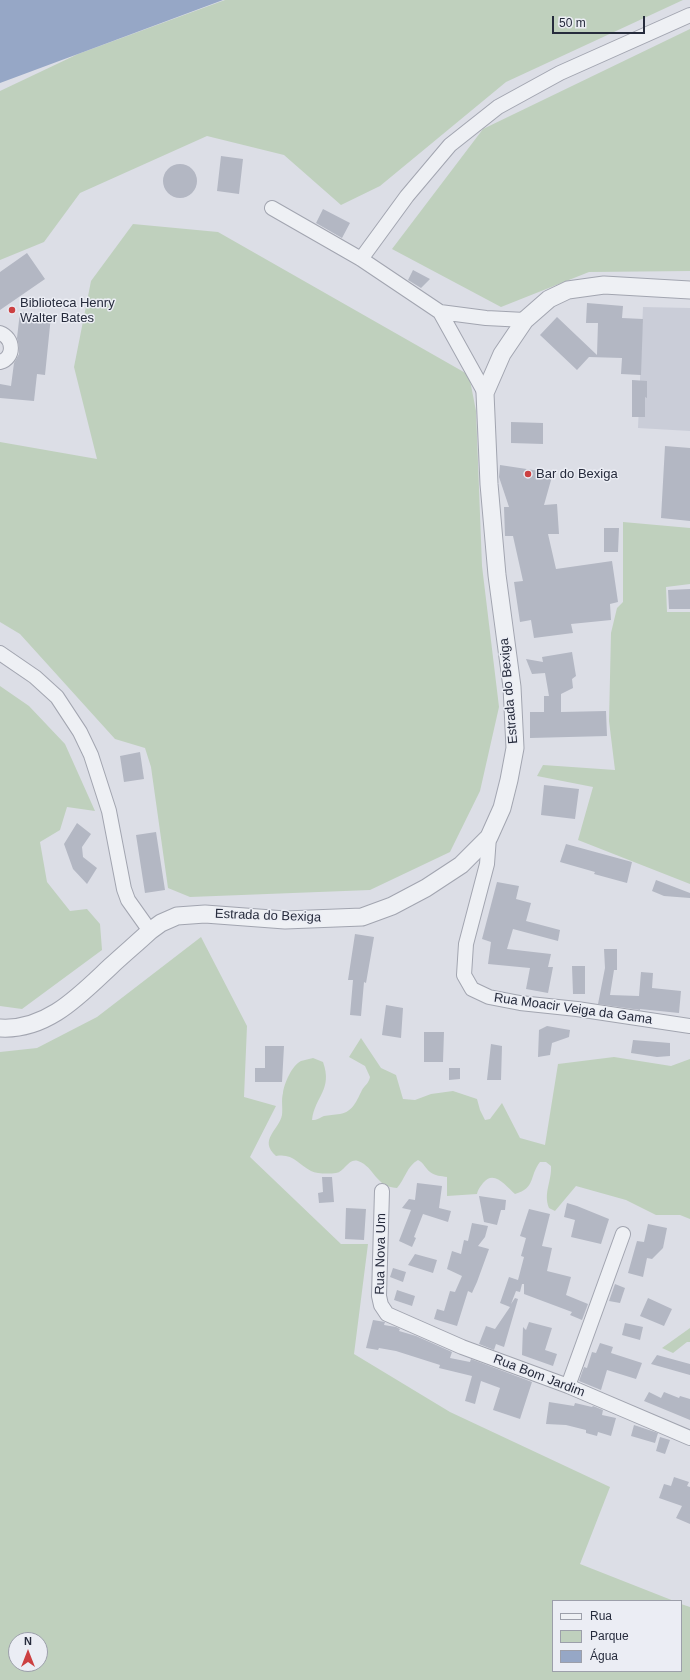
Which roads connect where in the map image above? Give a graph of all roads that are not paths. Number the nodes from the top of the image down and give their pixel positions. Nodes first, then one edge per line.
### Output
1 (690, 15) edge
2 (272, 208) dead end
3 (361, 259) junction
4 (690, 290) edge
5 (440, 312) junction
6 (525, 320) junction
7 (0, 333) edge
8 (0, 362) edge
9 (485, 393) junction
10 (0, 652) edge
11 (489, 837) junction
12 (150, 931) junction
13 (690, 1026) edge
14 (0, 1028) edge
15 (382, 1191) dead end
16 (623, 1234) dead end
17 (387, 1314) joint
18 (568, 1386) junction
19 (690, 1438) edge

1 - 3 street
2 - 3 street
3 - 5 street
4 - 6 street, Estrada do Bexiga
5 - 6 street
5 - 9 street
6 - 9 street, Estrada do Bexiga
7 - 8 street
9 - 11 street, Estrada do Bexiga
10 - 12 street
11 - 12 street, Estrada do Bexiga
11 - 13 street, Rua Moacir Veiga da Gama
12 - 14 street, Estrada do Bexiga
15 - 17 street, Rua Nova Um
16 - 18 street
17 - 18 street, Rua Bom Jardim
18 - 19 street, Rua Bom Jardim

